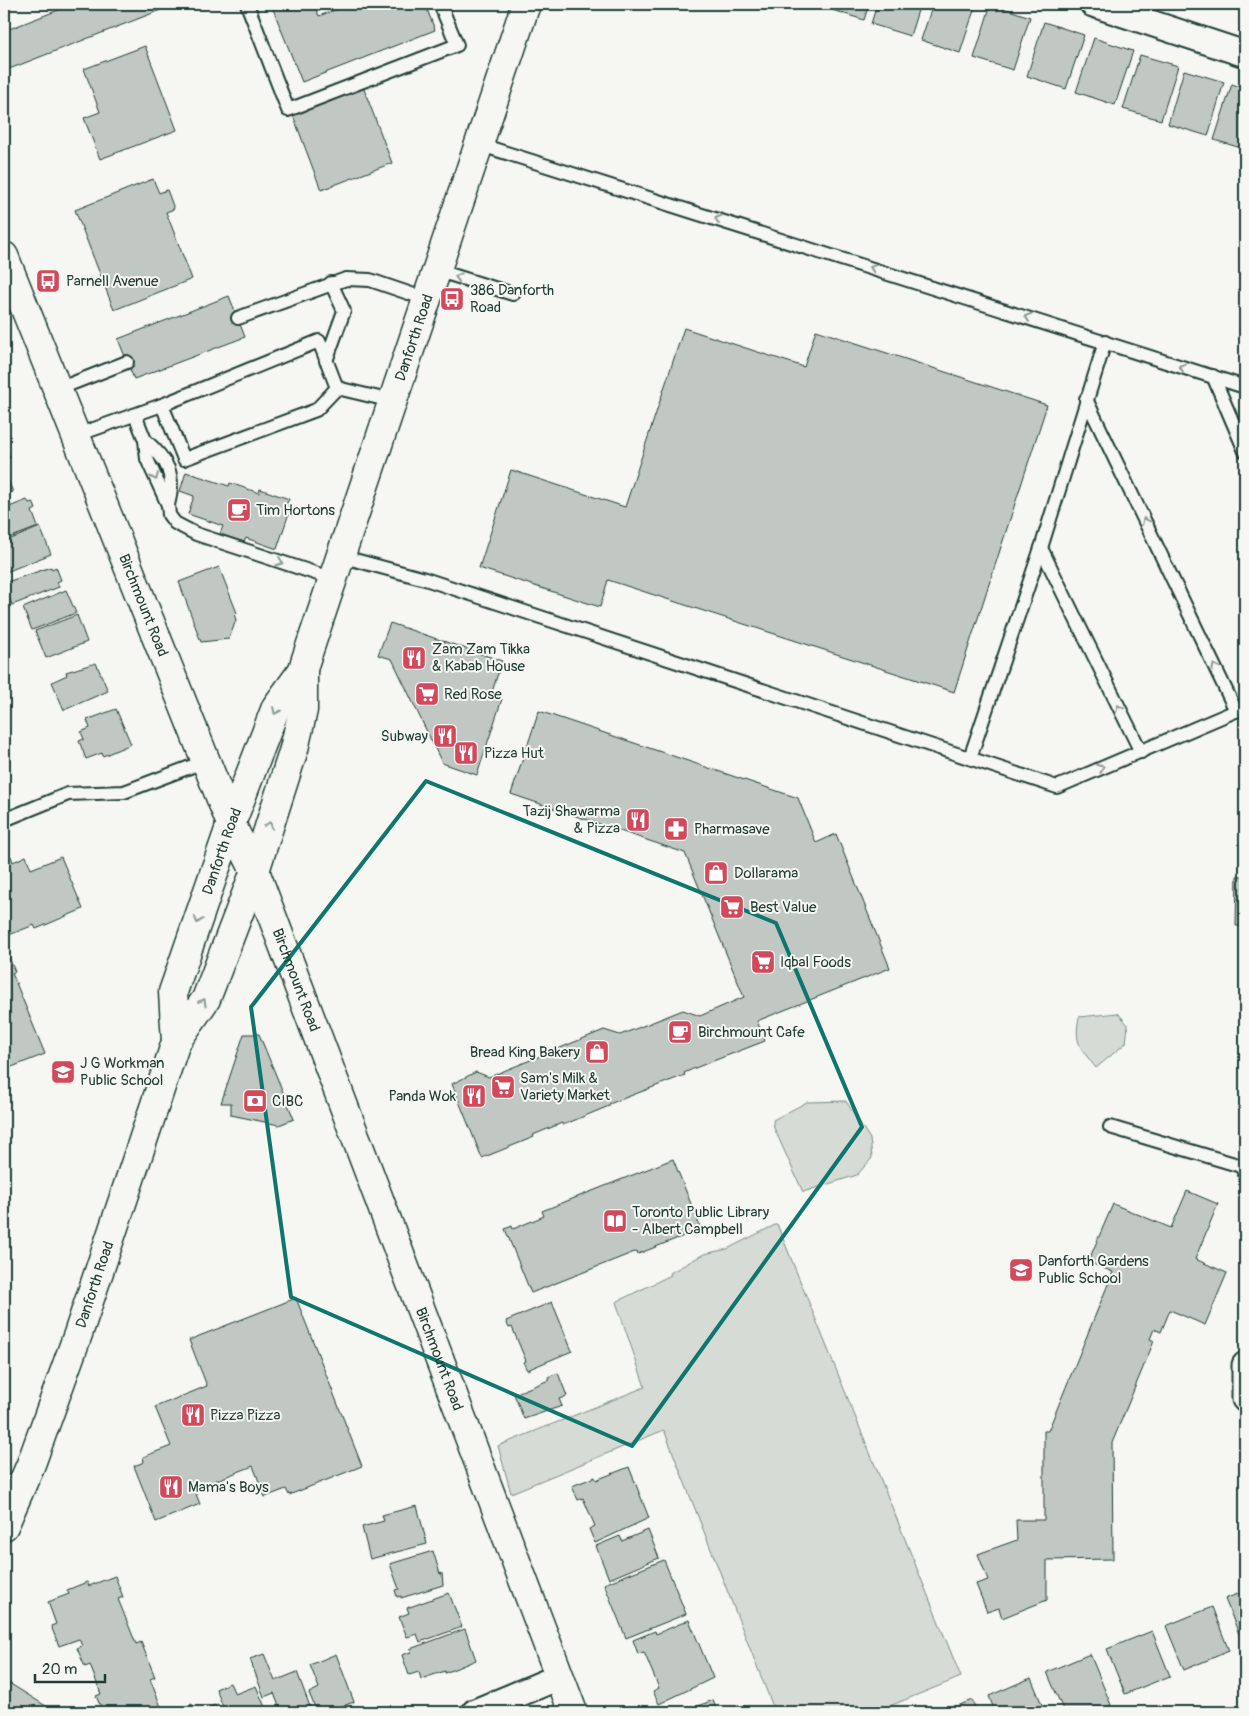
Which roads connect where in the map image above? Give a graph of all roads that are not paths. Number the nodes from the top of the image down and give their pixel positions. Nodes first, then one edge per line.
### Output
1 (247, 4) edge
2 (440, 4) edge
3 (526, 4) edge
4 (1093, 4) edge
5 (1245, 54) edge
6 (478, 144) junction
7 (5, 262) edge
8 (436, 270) junction
9 (331, 283) junction
10 (513, 294) dead end
11 (426, 299) junction
12 (238, 318) dead end
13 (1105, 342) junction
14 (326, 360) junction
15 (127, 362) dead end
16 (1213, 376) junction
17 (1245, 387) edge
18 (337, 388) junction
19 (58, 389) junction
20 (1086, 399) junction
21 (392, 401) junction
22 (162, 405) junction
23 (134, 415) junction
24 (77, 435) junction
25 (1245, 451) edge
26 (1041, 548) junction
27 (336, 567) junction
28 (303, 670) junction
29 (1241, 709) edge
30 (1141, 752) junction
31 (970, 758) junction
32 (206, 761) junction
33 (4, 820) edge
34 (231, 824) junction
35 (255, 871) junction
36 (176, 1042) junction
37 (1110, 1127) dead end
38 (1245, 1174) edge
39 (1245, 1365) edge
40 (1245, 1399) edge
41 (4, 1526) edge
42 (559, 1677) junction
43 (476, 1712) edge
44 (573, 1712) edge

1 - 2 lane
3 - 6 main road, Danforth Road
4 - 5 street
6 - 8 main road, Danforth Road
13 -> 6 lane
7 - 19 main road, Birchmount Road
10 -> 8 lane
8 - 11 main road, Danforth Road
9 - 11 lane
9 - 12 lane
9 - 14 lane
11 - 21 main road, Danforth Road
16 -> 13 lane
13 - 20 lane
14 - 18 lane
14 - 22 lane
15 - 19 lane
16 - 17 lane
16 - 25 lane
18 - 21 lane
18 - 22 lane
19 - 24 main road, Birchmount Road
20 - 26 lane
29 -> 20 lane
21 - 27 main road, Danforth Road
22 - 23 lane
23 - 24 lane
23 -> 27 lane
24 - 32 main road, Birchmount Road
30 -> 26 lane
26 - 31 lane
27 - 28 main road, Danforth Road
27 - 31 lane
28 -> 34 main road, Danforth Road
35 -> 28 main road, Danforth Road
29 - 30 lane
31 -> 30 lane
32 - 33 lane
32 - 34 main road, Birchmount Road
34 - 35 main road, Birchmount Road
34 -> 36 main road, Danforth Road
36 -> 35 main road, Danforth Road
35 - 42 main road, Birchmount Road
36 - 41 main road, Danforth Road
37 - 38 lane
39 - 40 street
42 - 43 street
42 - 44 main road, Birchmount Road

